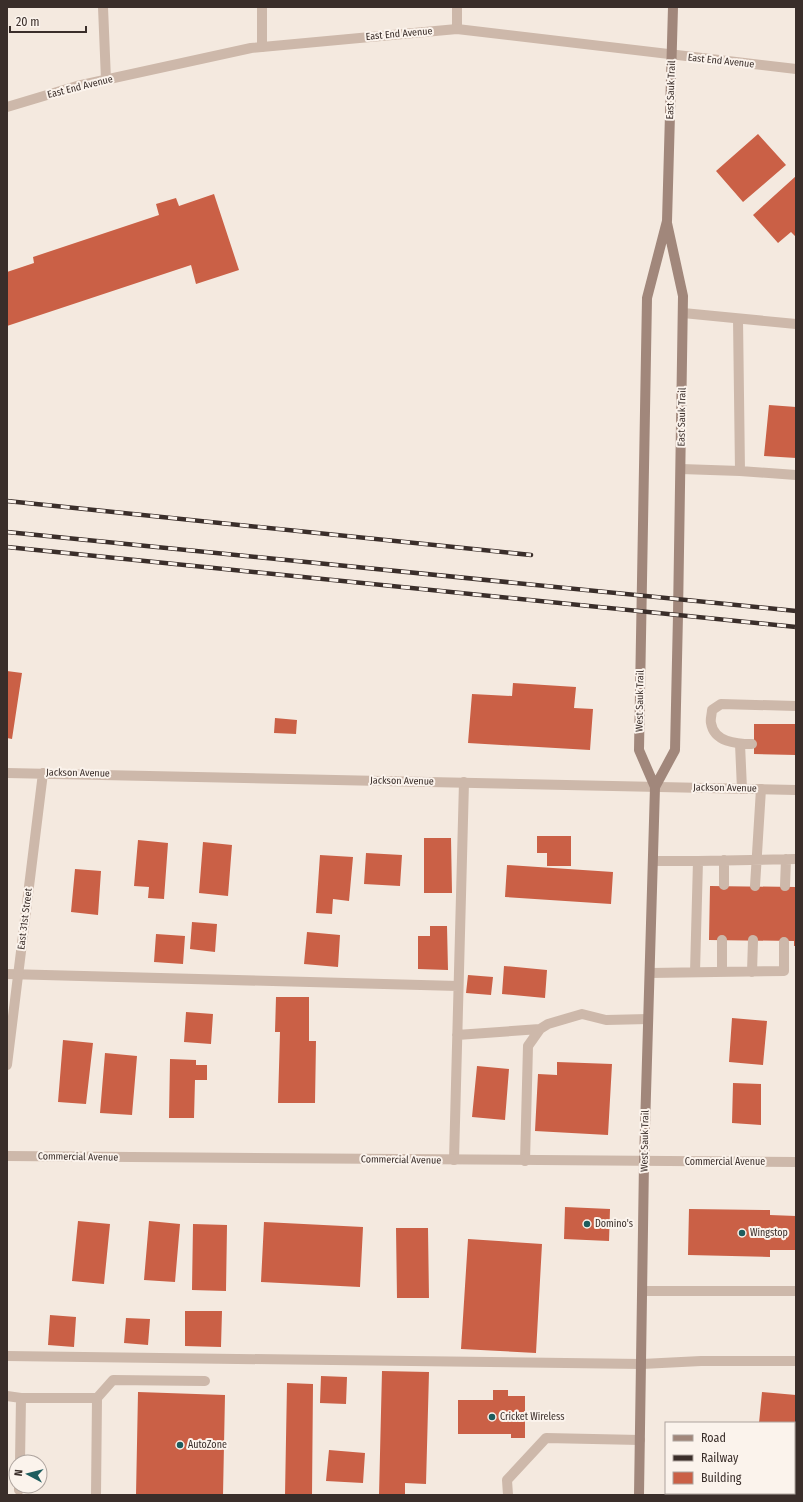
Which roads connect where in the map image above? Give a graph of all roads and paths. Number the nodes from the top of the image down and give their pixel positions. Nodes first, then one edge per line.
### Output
1 (103, 7) edge
2 (262, 7) edge
3 (457, 7) edge
4 (673, 7) edge
5 (457, 29) junction
6 (262, 47) junction
7 (672, 56) junction
8 (796, 69) edge
9 (106, 80) junction
10 (7, 107) edge
11 (667, 221) junction
12 (683, 313) junction
13 (738, 318) junction
14 (796, 324) edge
15 (681, 469) junction
16 (740, 471) junction
17 (796, 475) edge
18 (641, 612) joint
19 (678, 615) joint
20 (796, 706) edge
21 (740, 744) junction
22 (752, 744) dead end
23 (7, 773) edge
24 (43, 773) junction
25 (464, 782) junction
26 (655, 787) junction
27 (742, 789) junction
28 (761, 789) junction
29 (796, 790) edge
30 (756, 859) junction
31 (791, 859) edge
32 (698, 860) junction
33 (724, 860) junction
34 (653, 861) junction
35 (724, 885) dead end
36 (755, 886) dead end
37 (785, 886) dead end
38 (722, 940) dead end
39 (753, 940) dead end
40 (784, 942) dead end
41 (695, 972) junction
42 (722, 972) junction
43 (752, 972) junction
44 (650, 973) junction
45 (7, 974) edge
46 (19, 974) junction
47 (458, 986) junction
48 (648, 1019) junction
49 (540, 1029) junction
50 (457, 1035) junction
51 (7, 1065) edge
52 (7, 1156) edge
53 (454, 1160) junction
54 (525, 1161) junction
55 (644, 1162) junction
56 (796, 1162) edge
57 (643, 1291) junction
58 (796, 1291) edge
59 (7, 1356) edge
60 (796, 1361) edge
61 (642, 1364) junction
62 (205, 1381) dead end
63 (7, 1396) edge
64 (21, 1398) junction
65 (97, 1398) junction
66 (640, 1440) junction
67 (20, 1454) edge
68 (96, 1495) edge
69 (508, 1495) edge
70 (639, 1495) edge

1 - 9 street
2 - 6 street
3 - 5 street
4 - 7 main road, East Sauk Trail
5 - 6 street, East End Avenue
5 - 7 street, East End Avenue
6 - 9 street, East End Avenue
7 - 8 street, East End Avenue
7 - 11 main road, East Sauk Trail
9 - 10 street, East End Avenue
11 - 12 main road, East Sauk Trail
11 - 18 main road, East Sauk Trail
12 - 13 street
12 - 15 main road, East Sauk Trail
13 - 14 street
13 - 16 street
15 - 16 street
15 - 19 main road, East Sauk Trail
16 - 17 street
18 - 26 main road, West Sauk Trail
19 - 26 main road, West Sauk Trail
20 - 21 street
21 - 22 street
21 - 27 street
23 - 24 street, Jackson Avenue
24 - 25 street, Jackson Avenue
24 - 46 street, East 31st Street
25 - 26 street, Jackson Avenue
25 - 47 street
26 - 27 street, Jackson Avenue
26 - 34 main road, West Sauk Trail
27 - 28 street, Jackson Avenue
28 - 29 street, Jackson Avenue
28 - 30 street
30 - 31 street
30 - 33 street
30 - 36 street
31 - 37 street
32 - 33 street
32 - 34 street
32 - 41 street
33 - 35 street
34 - 44 main road, West Sauk Trail
38 - 42 street
39 - 43 street
40 - 43 street
41 - 42 street
41 - 44 street
42 - 43 street
44 - 48 main road, West Sauk Trail
45 - 46 street
46 - 47 street
46 - 51 street, East 31st Street
47 - 50 street
48 - 49 street
48 - 55 main road, West Sauk Trail
49 - 50 street
49 - 54 street
50 - 53 street
52 - 53 street, Commercial Avenue
53 - 54 street, Commercial Avenue
54 - 55 street, Commercial Avenue
55 - 56 street, Commercial Avenue
55 - 57 main road, West Sauk Trail
57 - 58 street
57 - 61 main road, West Sauk Trail
59 - 61 street
60 - 61 street
61 - 66 main road, West Sauk Trail
62 - 65 street
63 - 64 street
64 - 65 street
64 - 67 street
65 - 68 street
66 - 69 street
66 - 70 main road, West Sauk Trail

